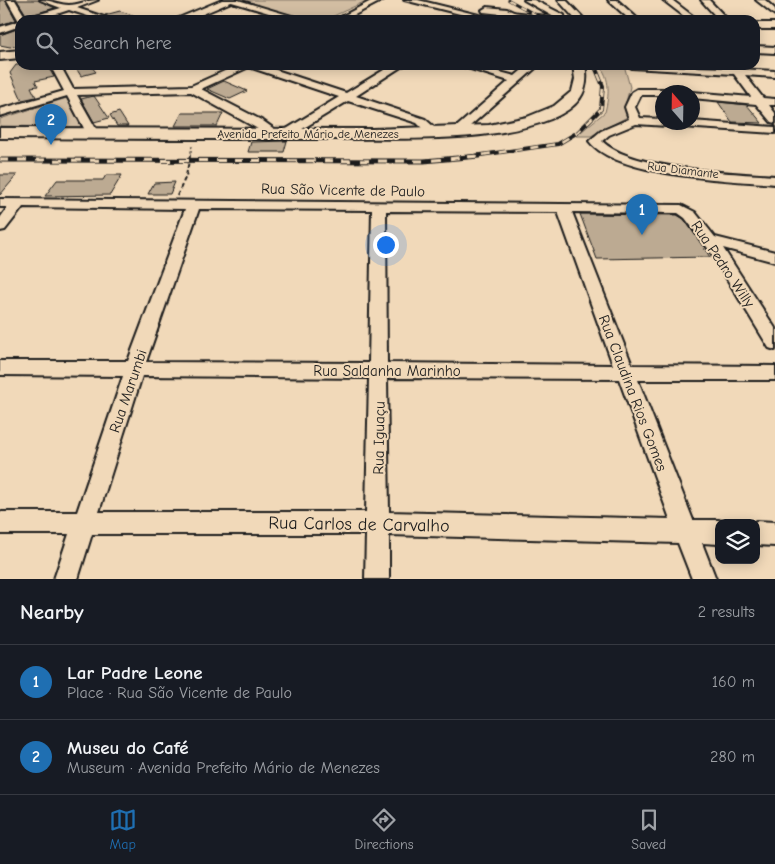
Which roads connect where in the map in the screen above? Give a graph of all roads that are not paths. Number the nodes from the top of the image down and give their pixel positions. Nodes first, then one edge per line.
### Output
1 (11, 0) edge
2 (44, 0) edge
3 (94, 0) edge
4 (233, 0) edge
5 (379, 0) edge
6 (408, 0) edge
7 (528, 0) edge
8 (562, 0) edge
9 (612, 0) edge
10 (667, 0) edge
11 (705, 0) edge
12 (760, 0) edge
13 (69, 8) junction
14 (480, 10) edge
15 (775, 13) edge
16 (21, 15) edge
17 (46, 15) edge
18 (92, 15) edge
19 (192, 15) edge
20 (198, 15) edge
21 (284, 15) edge
22 (350, 15) edge
23 (506, 15) edge
24 (557, 15) edge
25 (576, 15) edge
26 (629, 15) edge
27 (687, 15) edge
28 (719, 15) edge
29 (15, 25) edge
30 (760, 26) edge
31 (775, 26) edge
32 (0, 30) edge
33 (760, 49) edge
34 (775, 50) edge
35 (15, 56) edge
36 (0, 58) edge
37 (58, 70) edge
38 (235, 70) edge
39 (265, 70) edge
40 (392, 70) edge
41 (481, 70) edge
42 (528, 70) edge
43 (580, 70) edge
44 (736, 70) edge
45 (743, 70) edge
46 (775, 74) edge
47 (516, 80) junction
48 (193, 89) junction
49 (70, 92) junction
50 (655, 92) edge
51 (700, 96) edge
52 (346, 98) junction
53 (759, 101) junction
54 (775, 102) edge
55 (0, 113) edge
56 (775, 120) edge
57 (634, 121) junction
58 (775, 130) edge
59 (457, 132) junction
60 (0, 133) edge
61 (428, 133) junction
62 (93, 134) junction
63 (281, 135) junction
64 (775, 180) edge
65 (0, 203) edge
66 (19, 203) junction
67 (194, 204) junction
68 (379, 207) junction
69 (563, 208) junction
70 (686, 210) joint
71 (0, 226) edge
72 (709, 240) junction
73 (775, 257) edge
74 (775, 343) edge
75 (0, 368) edge
76 (135, 368) junction
77 (380, 370) junction
78 (626, 372) junction
79 (775, 372) edge
80 (0, 523) edge
81 (84, 523) junction
82 (378, 523) junction
83 (685, 531) junction
84 (715, 532) edge
85 (760, 533) edge
86 (775, 534) edge
87 (66, 579) edge
88 (376, 579) edge
89 (704, 579) edge

1 - 16 street
2 - 13 street
3 - 13 street
4 - 19 main road
4 - 20 main road
4 - 21 street
5 - 22 street
6 - 14 street
7 - 24 street
8 - 25 street
9 - 26 street
10 - 27 street
11 - 28 street
12 - 15 street
13 - 17 street
13 - 18 street
14 - 23 main road
29 - 32 street
30 - 31 street
33 - 34 street
35 - 36 main road
37 - 49 street
38 - 48 street
39 - 52 street
40 - 52 street
41 - 47 street
42 - 47 street
43 - 59 main road, Avenida Prefeito Mário de Menezes
44 - 53 street
45 - 46 street
47 - 59 street
48 - 49 street
48 - 63 street
49 - 55 street
49 - 62 street
50 - 57 street
51 - 53 street
52 - 61 street
52 - 63 street
53 - 54 street
53 - 56 street
57 - 58 street
57 - 64 street, Rua Diamante
59 - 61 main road, Avenida Prefeito Mário de Menezes
60 - 62 main road, Avenida Prefeito Mário de Menezes
61 - 63 main road, Avenida Prefeito Mário de Menezes
62 - 63 main road, Avenida Prefeito Mário de Menezes
65 - 66 street, Rua São Vicente de Paulo
66 - 67 street, Rua São Vicente de Paulo
66 - 71 street
67 - 68 street, Rua São Vicente de Paulo
67 - 76 street, Rua Marumbi
68 - 69 street, Rua São Vicente de Paulo
68 - 77 street, Rua Iguaçu
69 - 70 street, Rua São Vicente de Paulo
69 - 78 street, Rua Claudina Rios Gomes
70 - 72 street, Rua Pedro Willy
72 - 73 street
72 - 74 street, Rua Pedro Willy
75 - 76 street, Rua Saldanha Marinho
76 - 77 street, Rua Saldanha Marinho
76 - 81 street, Rua Marumbi
77 - 78 street, Rua Saldanha Marinho
77 - 82 street, Rua Iguaçu
78 - 79 street, Rua Saldanha Marinho
78 - 83 street, Rua Claudina Rios Gomes
80 - 81 street, Rua Carlos de Carvalho
81 - 82 street, Rua Carlos de Carvalho
81 - 87 street, Rua Marumbi
82 - 83 street, Rua Carlos de Carvalho
82 - 88 street, Rua Iguaçu
83 - 84 street, Rua Carlos de Carvalho
83 - 89 street, Rua Claudina Rios Gomes
85 - 86 street

